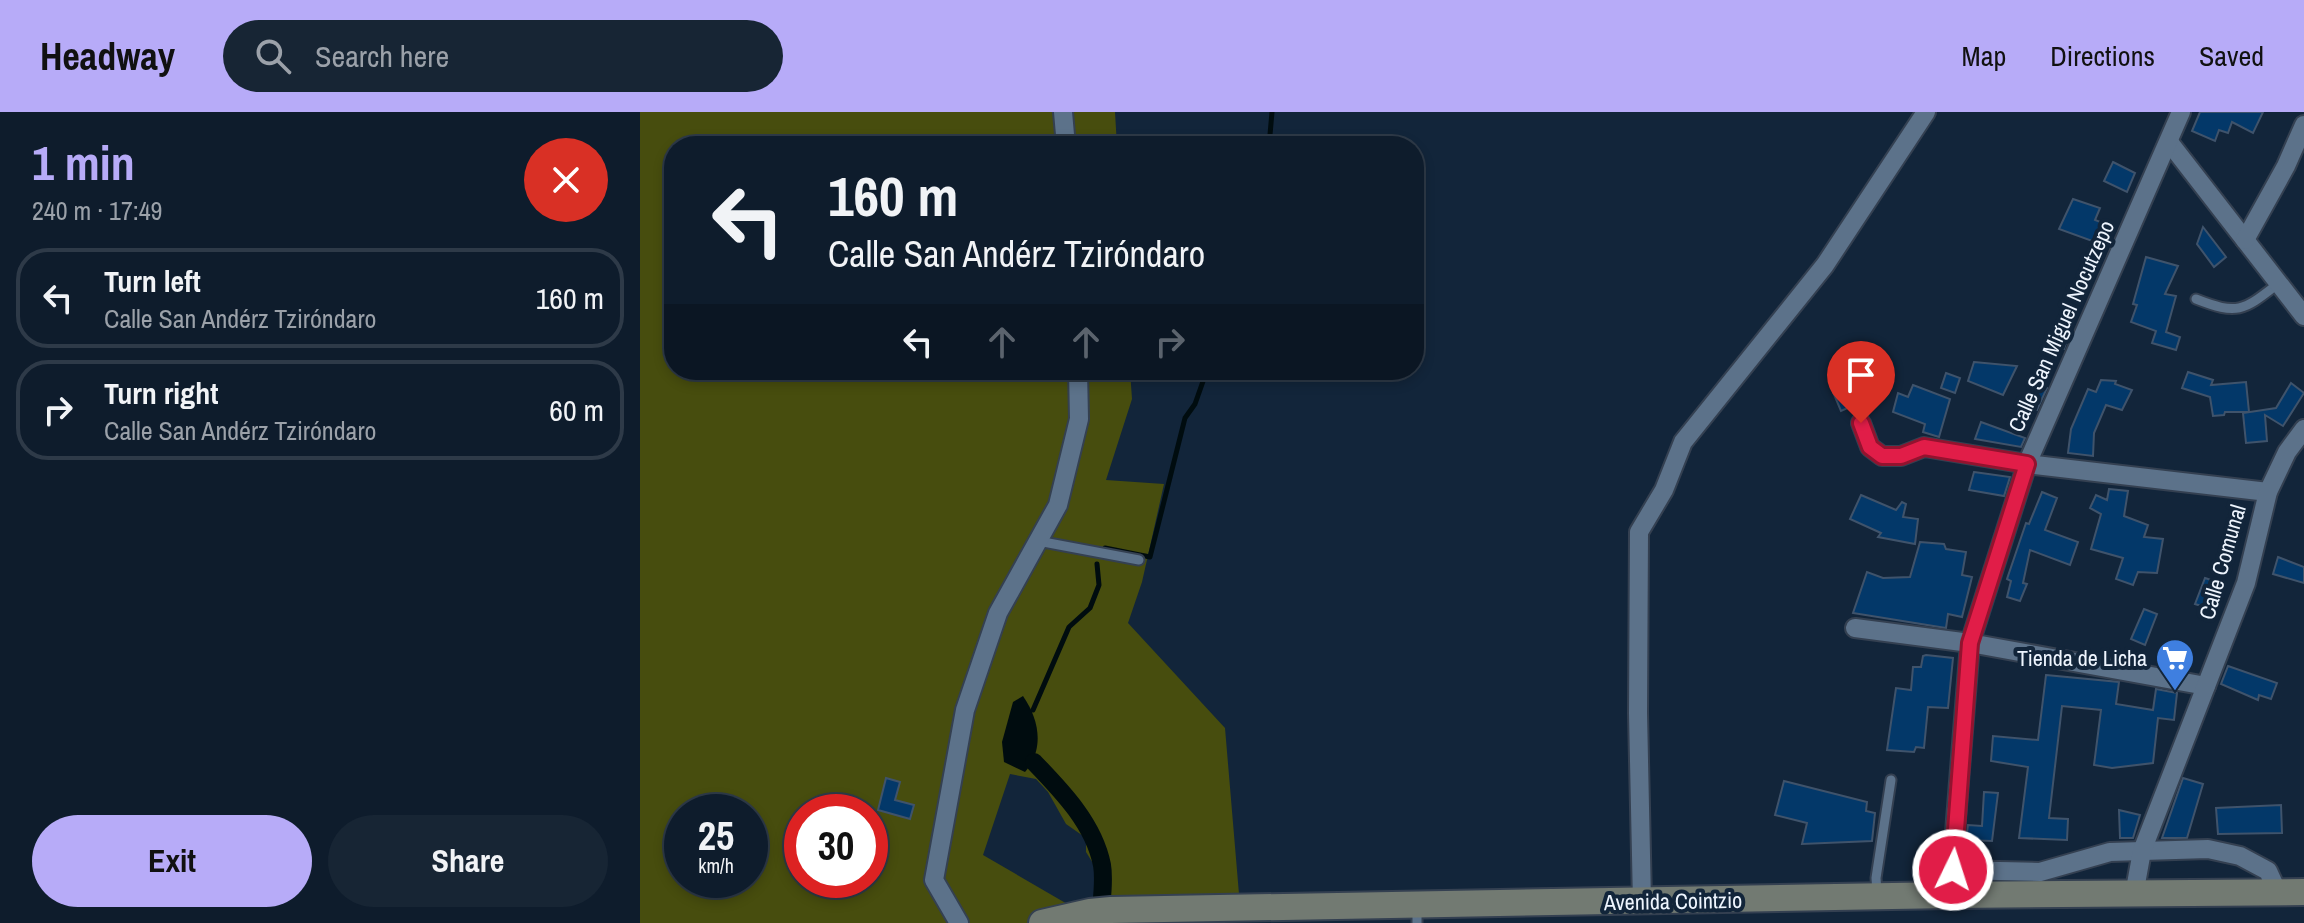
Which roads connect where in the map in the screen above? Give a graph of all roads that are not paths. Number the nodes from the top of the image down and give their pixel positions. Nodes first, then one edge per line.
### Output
1 (1063, 112) edge
2 (1926, 112) edge
3 (2181, 112) edge
4 (2304, 125) edge
5 (1065, 136) edge
6 (2169, 142) junction
7 (2245, 240) junction
8 (2279, 283) junction
9 (2196, 299) dead end
10 (2304, 316) edge
11 (1078, 380) edge
12 (1861, 423) dead end
13 (2304, 429) edge
14 (2027, 464) junction
15 (2268, 492) junction
16 (1038, 541) junction
17 (1139, 560) dead end
18 (1855, 628) dead end
19 (1970, 643) junction
20 (2206, 686) junction
21 (1891, 780) dead end
22 (2142, 851) junction
23 (1952, 882) junction
24 (2304, 892) edge
25 (2278, 893) junction
26 (2134, 895) junction
27 (1878, 896) junction
28 (1642, 902) junction
29 (1538, 913) edge
30 (1417, 915) edge
31 (959, 923) edge
32 (1042, 923) edge

1 - 5 street
2 - 28 street
3 - 6 street, Calle San Miguel Nocutzepo
4 - 7 street
6 - 7 street
6 - 14 street, Calle San Miguel Nocutzepo
7 - 8 street
8 - 9 lane
8 - 10 street
11 - 16 street
12 - 14 street
13 - 15 street, Calle Comunal
14 - 15 street
14 - 19 street, Calle San Miguel Nocutzepo
15 - 20 street, Calle Comunal
16 - 17 lane
16 - 31 street
18 - 19 street
19 - 20 street
19 - 23 street, Calle San Miguel Nocutzepo
20 - 22 street, Calle Comunal
21 - 27 lane
22 - 23 street
22 - 25 street
22 - 26 street, Calle Comunal
23 - 26 main road, Avenida Cointzio
23 - 27 main road, Avenida Cointzio
24 - 25 main road, Avenida Cointzio
25 - 26 main road, Avenida Cointzio
27 - 28 main road, Avenida Cointzio
28 - 29 main road, Avenida Cointzio
29 - 30 main road, Avenida Cointzio
30 - 32 main road, Avenida Cointzio

